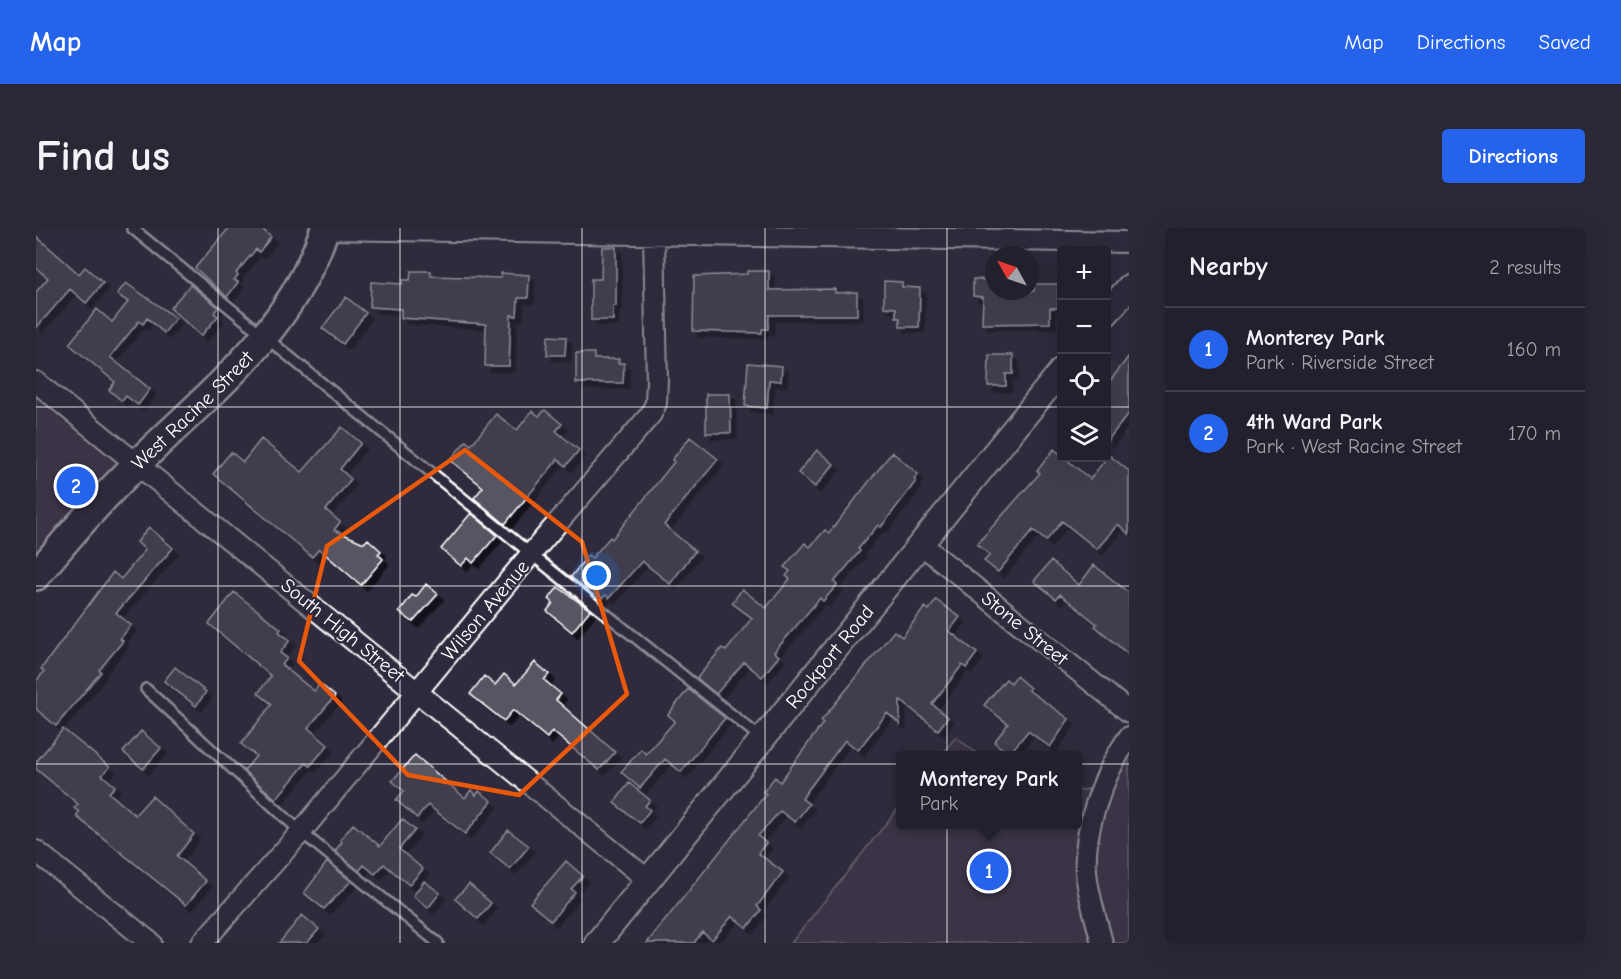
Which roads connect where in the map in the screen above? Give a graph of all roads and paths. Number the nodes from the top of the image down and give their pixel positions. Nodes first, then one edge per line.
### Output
1 (132, 228) edge
2 (325, 228) edge
3 (654, 235) junction
4 (1129, 242) edge
5 (1129, 286) edge
6 (1111, 309) edge
7 (264, 337) junction
8 (1057, 376) edge
9 (36, 382) edge
10 (137, 464) junction
11 (921, 544) junction
12 (531, 554) junction
13 (36, 576) edge
14 (146, 689) dead end
15 (418, 690) junction
16 (1129, 712) edge
17 (1129, 737) edge
18 (761, 738) junction
19 (301, 832) junction
20 (36, 851) edge
21 (648, 880) junction
22 (151, 943) edge
23 (202, 943) edge
24 (438, 943) edge
25 (597, 943) edge
26 (1102, 943) edge

1 - 7 lane
2 - 3 street
2 - 7 main road, West Racine Street
3 - 4 street
3 - 12 street, Wilson Avenue
5 - 6 street
7 - 10 main road, West Racine Street
7 - 12 lane
8 - 11 street, Rockport Road
9 - 10 street, South High Street
10 - 13 main road, West Racine Street
10 - 15 street, South High Street
11 - 16 street, Stone Street
11 - 18 street, Rockport Road
12 - 15 street, Wilson Avenue
12 - 18 lane
14 - 19 lane
15 - 19 street, Wilson Avenue
15 - 21 street, South High Street
17 - 26 street
18 - 21 street, Rockport Road
19 - 23 street, Wilson Avenue
19 - 24 lane
20 - 22 street
21 - 25 street, Rockport Road

